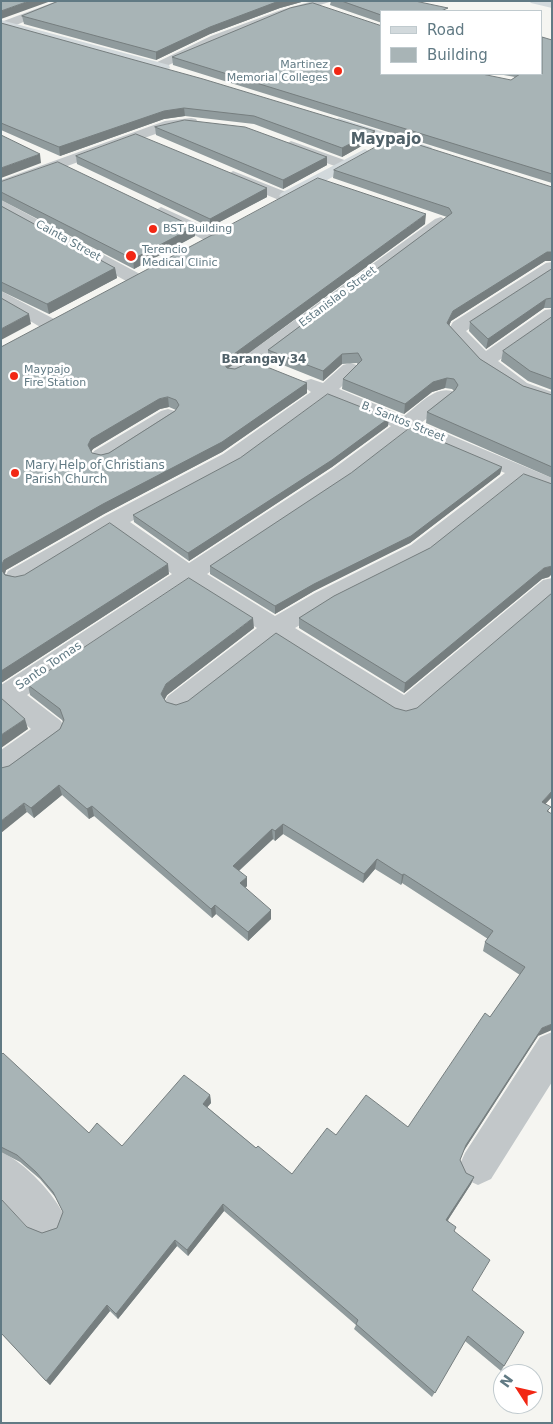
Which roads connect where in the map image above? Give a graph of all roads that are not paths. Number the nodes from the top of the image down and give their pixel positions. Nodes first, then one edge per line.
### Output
1 (68, 1) edge
2 (535, 1) edge
3 (268, 5) edge
4 (552, 5) edge
5 (330, 6) edge
6 (285, 12) junction
7 (3, 24) edge
8 (154, 66) junction
9 (173, 71) edge
10 (328, 119) edge
11 (202, 123) edge
12 (137, 135) junction
13 (275, 139) edge
14 (391, 139) junction
15 (154, 143) edge
16 (442, 155) edge
17 (43, 157) dead end
18 (60, 165) junction
19 (345, 165) junction
20 (215, 168) edge
21 (78, 173) edge
22 (318, 180) junction
23 (1, 185) edge
24 (335, 186) edge
25 (285, 197) junction
26 (1, 205) edge
27 (269, 206) edge
28 (150, 207) edge
29 (424, 216) edge
30 (228, 228) edge
31 (212, 237) junction
32 (195, 246) edge
33 (152, 268) edge
34 (552, 268) edge
35 (134, 278) junction
36 (117, 287) edge
37 (1, 296) edge
38 (552, 314) edge
39 (66, 315) edge
40 (41, 329) joint
41 (485, 361) junction
42 (252, 367) edge
43 (350, 369) edge
44 (293, 378) edge
45 (326, 391) junction
46 (445, 395) edge
47 (552, 399) edge
48 (168, 415) edge
49 (409, 424) junction
50 (102, 456) edge
51 (521, 472) junction
52 (552, 487) edge
53 (113, 521) junction
54 (189, 574) junction
55 (17, 577) edge
56 (552, 586) edge
57 (275, 628) junction
58 (178, 703) edge
59 (1, 766) edge
60 (552, 1049) edge
61 (478, 1166) dead end
62 (1, 1171) edge
63 (46, 1218) dead end

1 - 7 street
2 - 4 main road
3 - 6 street
5 - 6 street
6 - 8 street
7 - 8 main road
8 - 9 main road
10 - 14 main road
11 - 12 street
12 - 15 street
12 - 18 street
13 - 19 street
14 - 16 main road
14 - 19 main road
17 - 18 street
18 - 21 street
18 - 23 street
19 - 22 main road
20 - 25 street
22 - 24 street
22 - 25 main road
25 - 27 main road
26 - 35 street, Cainta Street
28 - 31 street
29 - 42 street, Estanislao Street
30 - 31 main road
31 - 32 main road
33 - 35 main road
34 - 41 street
35 - 36 main road
37 - 40 street
38 - 41 street
39 - 40 main road
41 - 47 street
43 - 45 street
44 - 45 street, B. Santos Street
45 - 49 street, B. Santos Street
45 - 53 street
46 - 49 street
48 - 50 street
49 - 51 street, B. Santos Street
49 - 54 street
51 - 52 street, B. Santos Street
51 - 57 street
53 - 54 street
53 - 55 street
54 - 57 street
54 - 59 street, Santo Tomas
56 - 57 street
57 - 58 street
60 - 61 street
62 - 63 street

